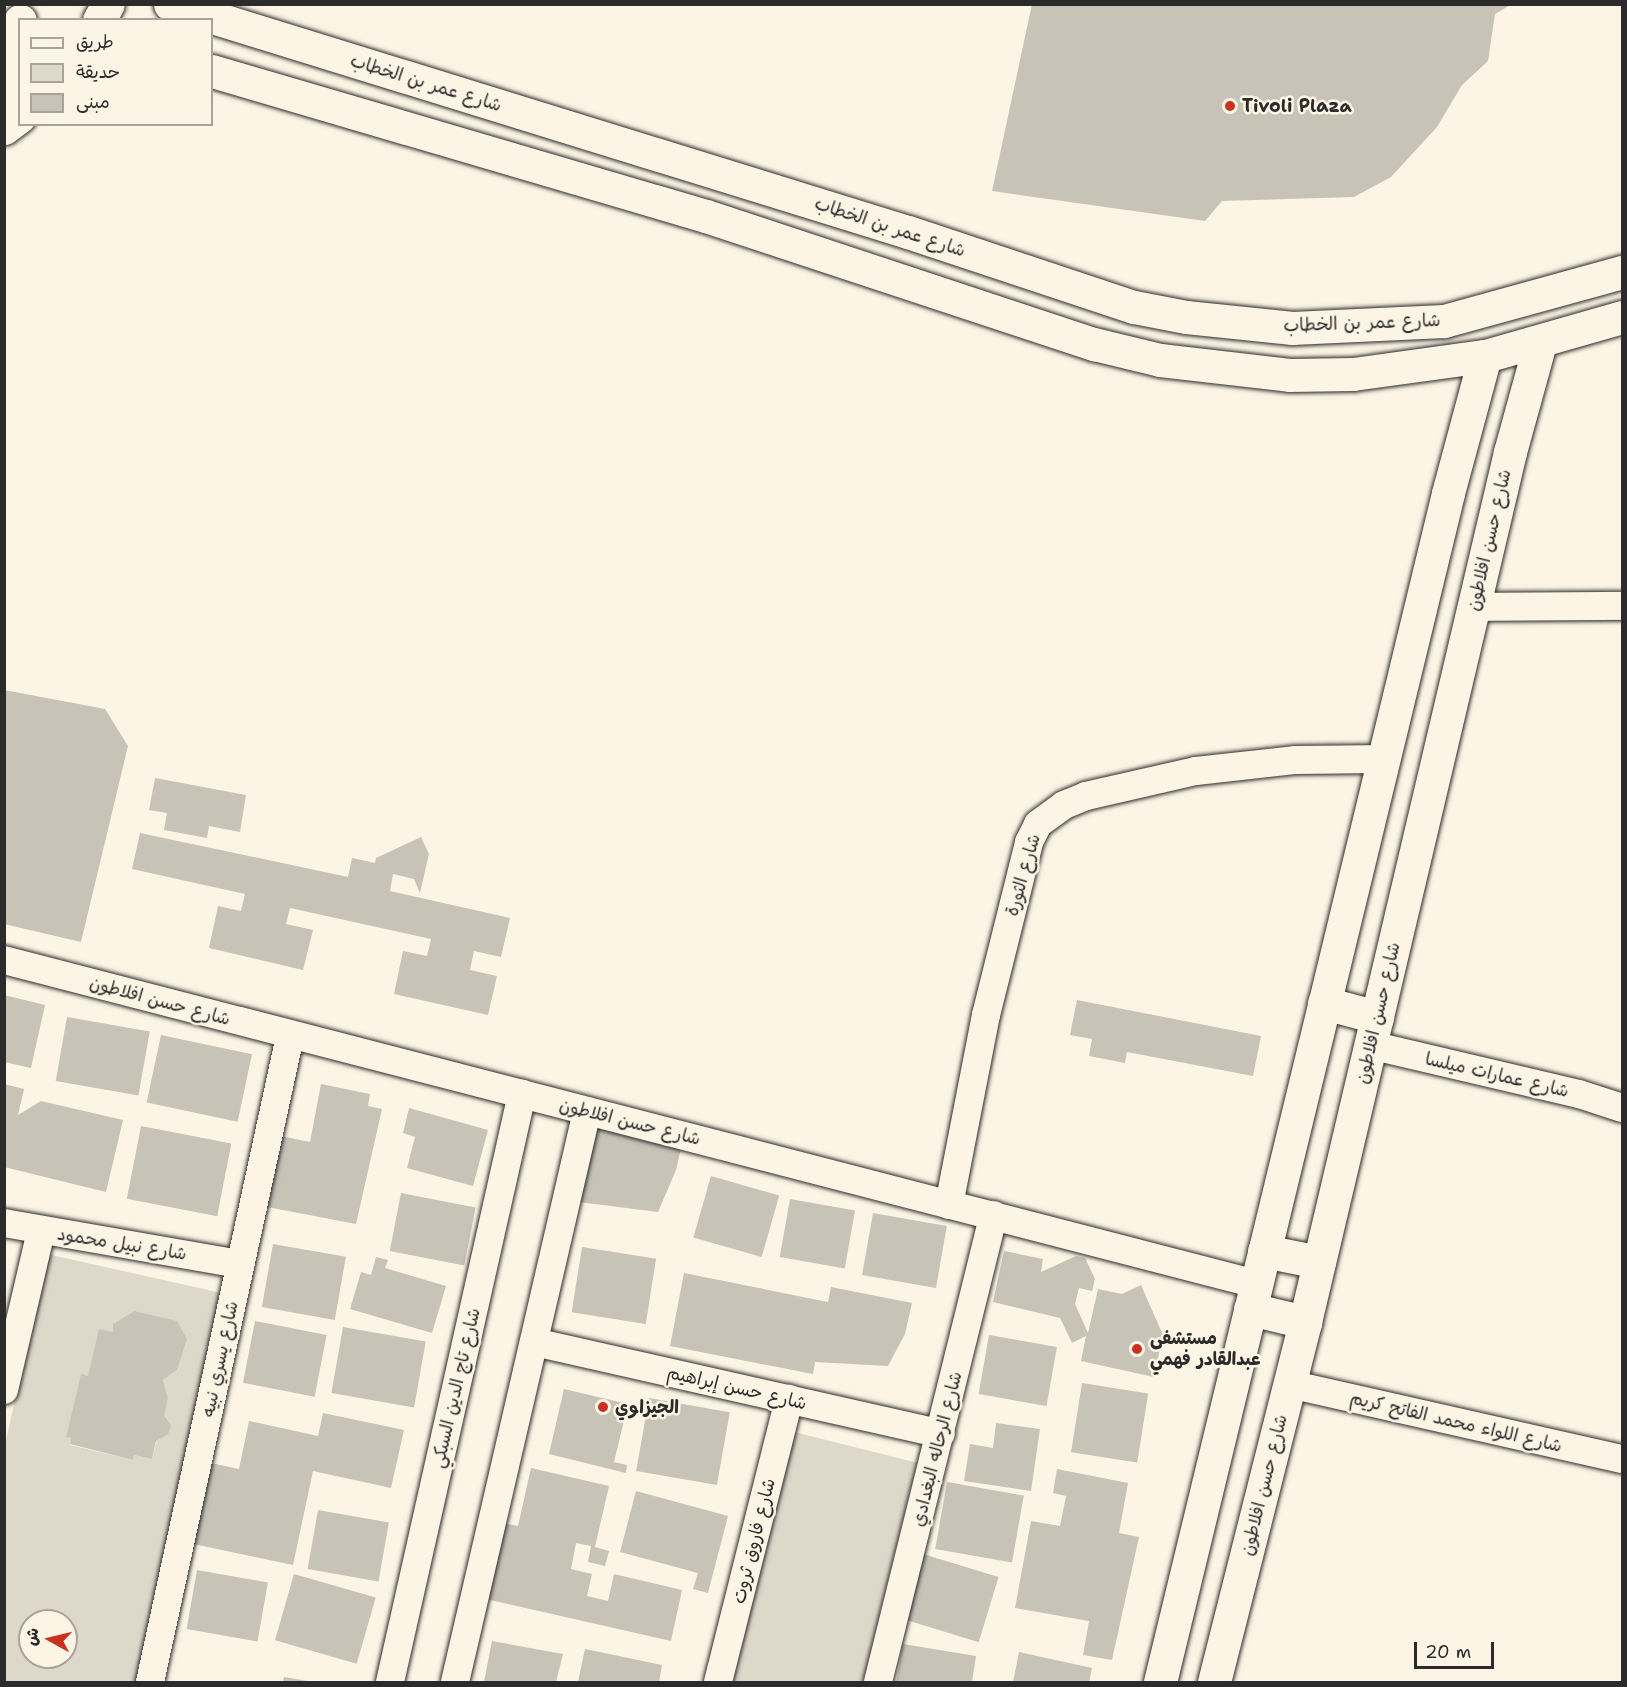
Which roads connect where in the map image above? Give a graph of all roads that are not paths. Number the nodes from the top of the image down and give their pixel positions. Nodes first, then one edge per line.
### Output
1 (108, 4) edge
2 (170, 4) edge
3 (100, 18) edge
4 (18, 29) edge
5 (213, 71) edge
6 (4, 91) edge
7 (18, 118) edge
8 (4, 128) edge
9 (1623, 272) edge
10 (1623, 317) edge
11 (1540, 343) junction
12 (1485, 356) junction
13 (1474, 606) junction
14 (1623, 606) edge
15 (1384, 759) junction
16 (4, 960) edge
17 (1324, 1003) junction
18 (1374, 1031) junction
19 (290, 1036) junction
20 (522, 1094) junction
21 (1623, 1108) edge
22 (587, 1111) junction
23 (949, 1205) junction
24 (994, 1215) junction
25 (4, 1223) edge
26 (41, 1231) junction
27 (1264, 1251) junction
28 (240, 1263) junction
29 (1319, 1263) junction
30 (1253, 1296) junction
31 (1305, 1322) junction
32 (534, 1342) junction
33 (1289, 1384) junction
34 (4, 1390) edge
35 (789, 1400) junction
36 (941, 1434) junction
37 (1623, 1459) edge
38 (150, 1683) edge
39 (390, 1683) edge
40 (454, 1683) edge
41 (718, 1683) edge
42 (878, 1683) edge
43 (1160, 1683) edge
44 (1214, 1683) edge

1 - 3 main road
2 - 9 main road, شارع عمر بن الخطاب
4 - 6 main road
5 - 12 main road
7 - 8 main road
10 - 11 main road
11 - 12 main road
11 - 13 main road, شارع حسن افلاطون
12 - 15 main road
13 - 14 street
13 - 18 main road, شارع حسن افلاطون
15 - 17 main road
15 - 23 street, شارع الثورة
16 - 19 street, شارع حسن افلاطون
17 - 18 main road
17 - 27 main road
18 - 21 street, شارع عمارات ميلسا
18 - 29 main road, شارع حسن افلاطون
19 - 20 street, شارع حسن افلاطون
19 - 28 street, شارع يسري نبيه
20 - 22 street, شارع حسن افلاطون
20 - 39 street, شارع تاج الدين السبكي
22 - 23 street, شارع حسن افلاطون
22 - 32 street
23 - 24 street, شارع حسن افلاطون
24 - 30 street, شارع حسن افلاطون
24 - 36 street, شارع الرحاله البغدادي
25 - 26 street, شارع نبيل محمود
26 - 28 street, شارع نبيل محمود
26 - 34 street
27 - 29 main road
27 - 30 main road
28 - 38 street, شارع يسري نبيه
29 - 31 main road, شارع حسن افلاطون
30 - 31 main road
30 - 43 main road
31 - 33 main road, شارع حسن افلاطون
32 - 35 street, شارع حسن إبراهيم
32 - 40 street
33 - 37 street, شارع اللواء محمد الفاتح كريم
33 - 44 main road, شارع حسن افلاطون
35 - 36 street, شارع حسن إبراهيم
35 - 41 street, شارع فاروق ثروت
36 - 42 street, شارع الرحاله البغدادي

